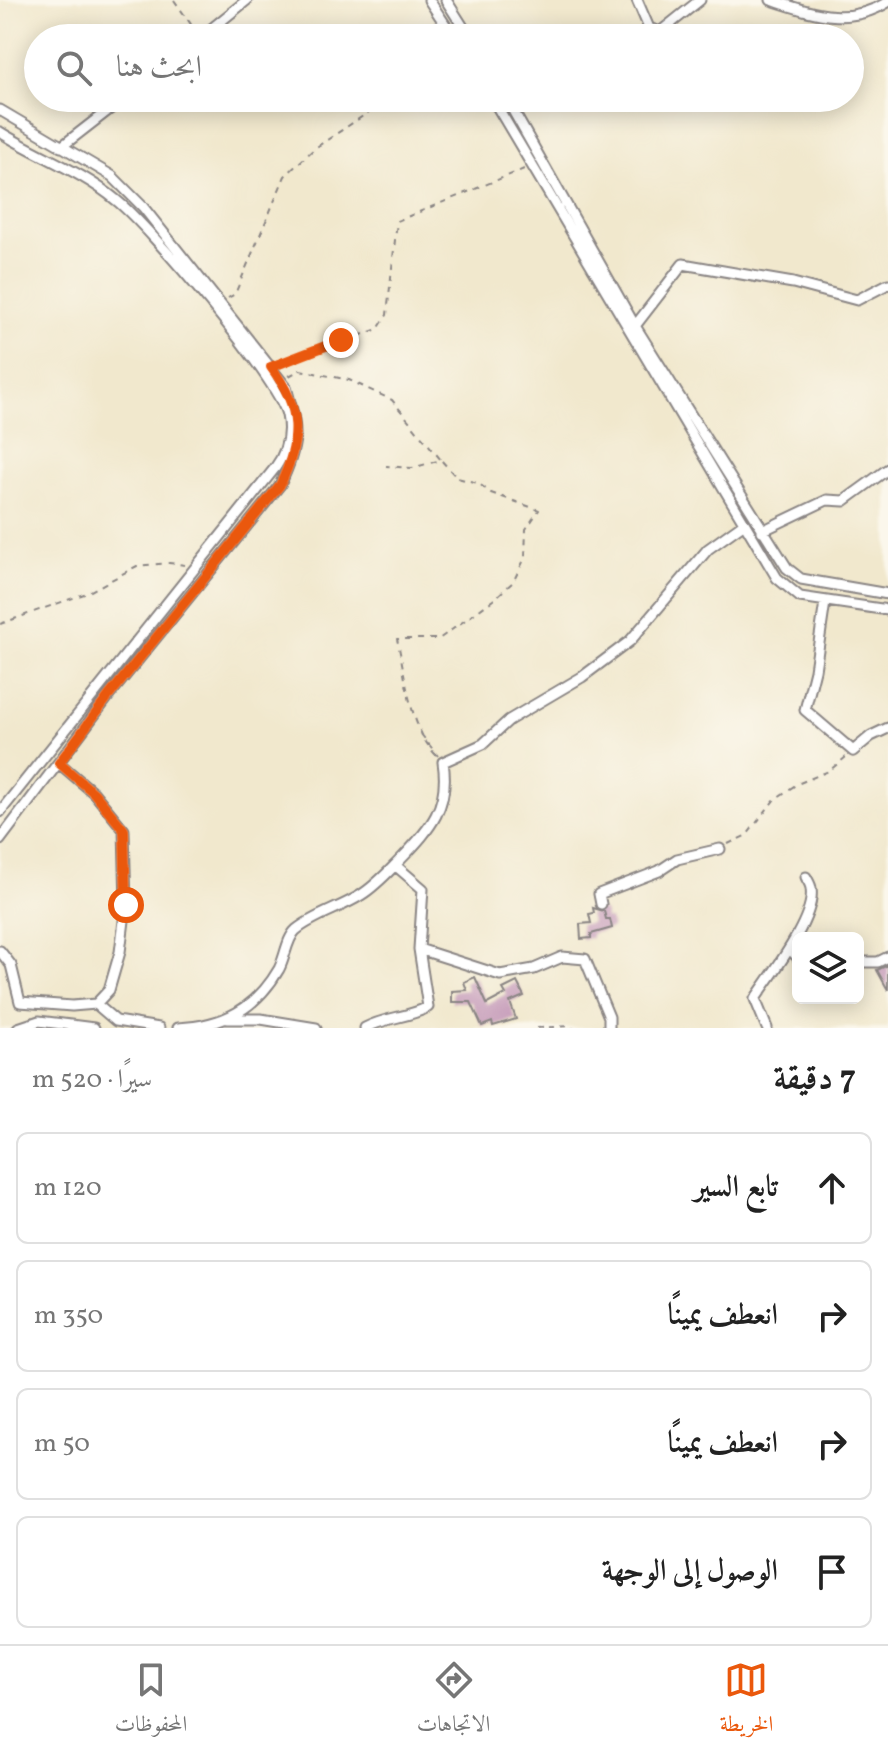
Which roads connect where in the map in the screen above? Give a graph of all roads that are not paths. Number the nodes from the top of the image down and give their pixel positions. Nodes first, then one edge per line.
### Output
1 (247, 0) edge
2 (429, 0) edge
3 (446, 0) edge
4 (637, 0) edge
5 (700, 0) edge
6 (771, 0) edge
7 (888, 2) edge
8 (217, 24) edge
9 (445, 24) edge
10 (461, 24) edge
11 (647, 24) edge
12 (670, 24) edge
13 (0, 110) edge
14 (106, 112) edge
15 (500, 112) edge
16 (514, 112) edge
17 (0, 132) edge
18 (61, 147) junction
19 (888, 284) edge
20 (635, 326) junction
21 (888, 469) edge
22 (743, 524) junction
23 (762, 531) junction
24 (888, 594) edge
25 (825, 602) junction
26 (888, 610) edge
27 (888, 728) edge
28 (59, 763) junction
29 (0, 812) edge
30 (0, 840) edge
31 (720, 849) road end
32 (395, 865) junction
33 (806, 877) dead end
34 (601, 904) dead end
35 (419, 949) junction
36 (790, 949) junction
37 (0, 951) edge
38 (792, 951) edge
39 (888, 957) edge
40 (864, 962) edge
41 (96, 1004) junction
42 (228, 1019) junction
43 (152, 1027) edge
44 (18, 1028) edge
45 (94, 1028) edge
46 (178, 1028) edge
47 (316, 1028) edge
48 (365, 1028) edge
49 (609, 1028) edge
50 (767, 1028) edge

1 - 8 street
2 - 9 street
3 - 10 street
4 - 11 street
5 - 12 street
6 - 7 street
13 - 18 street
14 - 18 street
15 - 22 street
16 - 20 street
17 - 29 street
18 - 28 street
19 - 20 street
20 - 23 street
21 - 23 street
22 - 25 street
22 - 32 street
23 - 24 street
25 - 26 street
25 - 27 street
28 - 30 street
28 - 41 street
31 - 34 street
32 - 35 street
32 - 42 street
33 - 36 street
35 - 48 street
35 - 49 street
36 - 38 street
36 - 50 street
37 - 41 street
39 - 40 street
41 - 43 street
42 - 46 street
42 - 47 street
44 - 45 street

